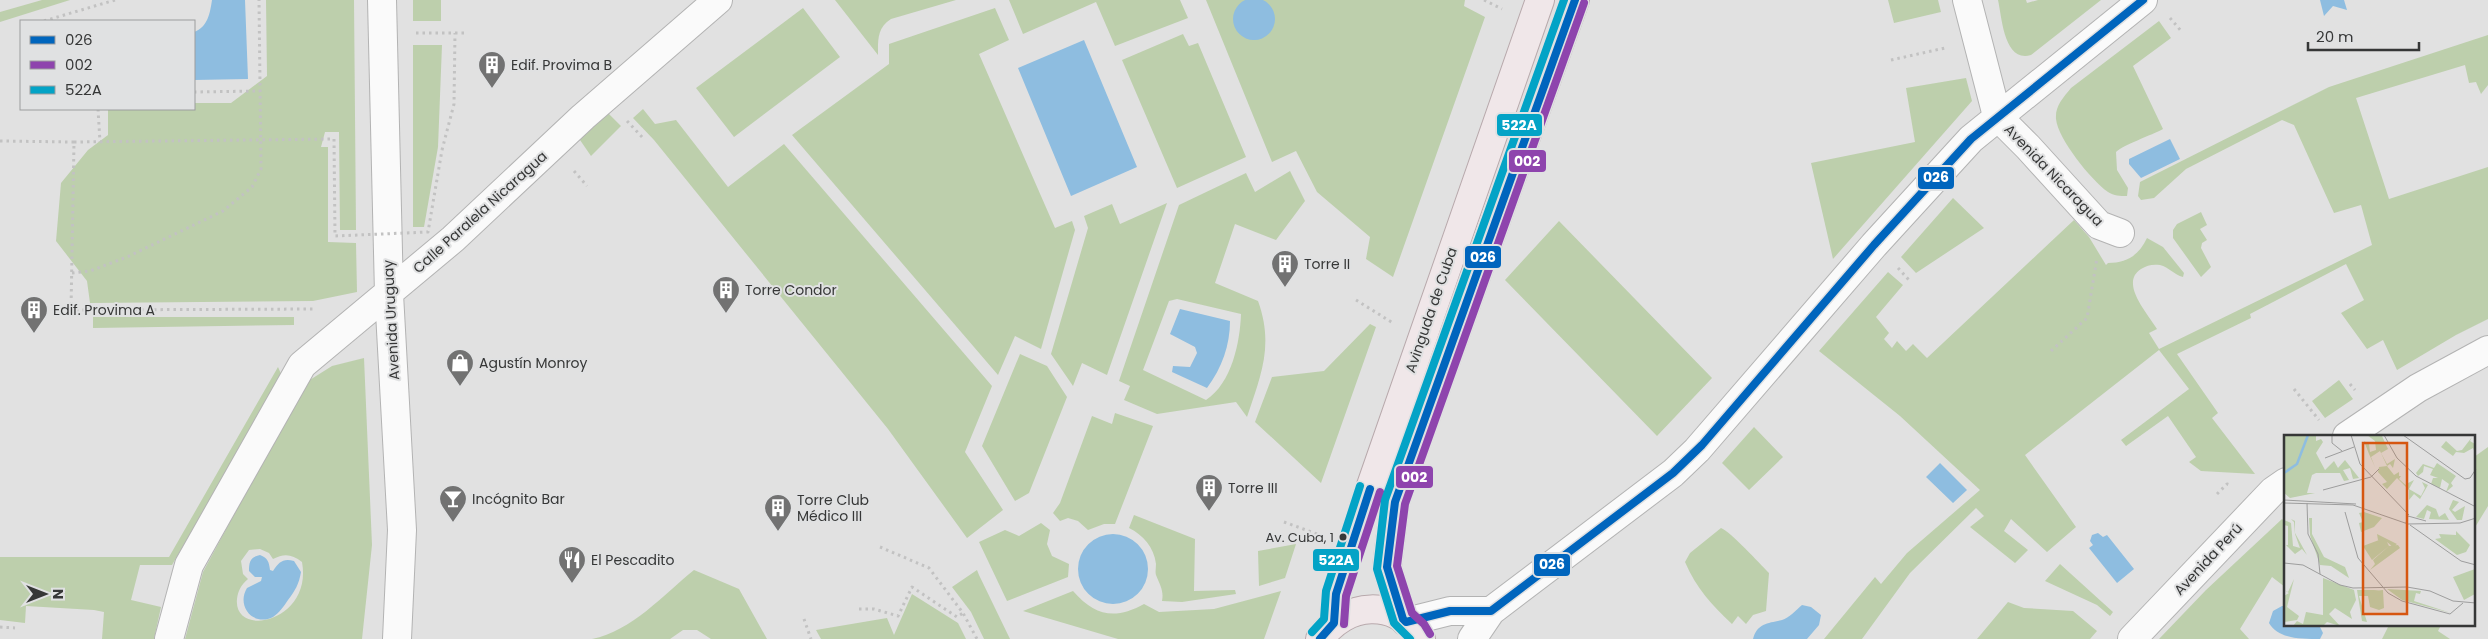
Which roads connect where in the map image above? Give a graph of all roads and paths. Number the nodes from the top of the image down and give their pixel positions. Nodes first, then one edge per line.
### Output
1 (115, 0) edge
2 (260, 0) edge
3 (382, 0) edge
4 (718, 0) edge
5 (1540, 0) edge
6 (1575, 0) edge
7 (1968, 0) edge
8 (2143, 0) edge
9 (47, 20) edge
10 (420, 34) dead end
11 (456, 34) junction
12 (465, 34) dead end
13 (1978, 40) junction
14 (1891, 60) dead end
15 (260, 91) junction
16 (195, 92) edge
17 (98, 110) edge
18 (1997, 116) junction
19 (261, 139) junction
20 (0, 141) edge
21 (74, 142) junction
22 (100, 142) junction
23 (2120, 233) joint
24 (72, 273) junction
25 (1356, 300) dead end
26 (380, 301) junction
27 (1420, 342) junction
28 (2488, 350) edge
29 (2051, 351) dead end
30 (2294, 389) dead end
31 (2314, 414) dead end
32 (2348, 435) edge
33 (2284, 483) edge
34 (1284, 522) dead end
35 (880, 547) dead end
36 (1351, 547) junction
37 (859, 609) dead end
38 (1491, 611) junction
39 (963, 613) junction
40 (804, 619) dead end
41 (0, 627) edge
42 (1410, 627) edge
43 (15, 628) dead end
44 (1327, 631) edge
45 (169, 639) edge
46 (397, 639) edge
47 (811, 639) edge
48 (977, 639) edge
49 (1472, 639) edge
50 (2132, 639) edge

1 - 9 path
2 - 15 path
3 - 26 street, Avenida Uruguay
4 - 26 street, Calle Paralela Nicaragua
5 - 27 main road, Avinguda de Cuba
6 - 42 main road
7 - 13 street
8 - 18 street, Avenida Nicaragua
10 - 11 path
11 - 12 path
11 - 19 path, bridge
13 - 14 path
13 - 18 street
15 - 16 path
15 - 19 path
17 - 22 path
18 - 23 street, Avenida Nicaragua
18 - 38 street
19 - 22 path
19 - 24 path
20 - 21 path
21 - 22 path
21 - 24 path
23 - 29 path
24 - 26 path
25 - 27 path
26 - 45 street, Calle Paralela Nicaragua
26 - 46 street, Avenida Uruguay
27 - 36 main road, Avinguda de Cuba
28 - 32 street
30 - 31 path
33 - 50 street, Avenida Perú
34 - 36 path
35 - 39 path
36 - 44 main road, Avinguda de Cuba
37 - 39 path
38 - 42 street
38 - 49 street
39 - 48 path
40 - 47 path
41 - 43 path
42 - 44 main road

